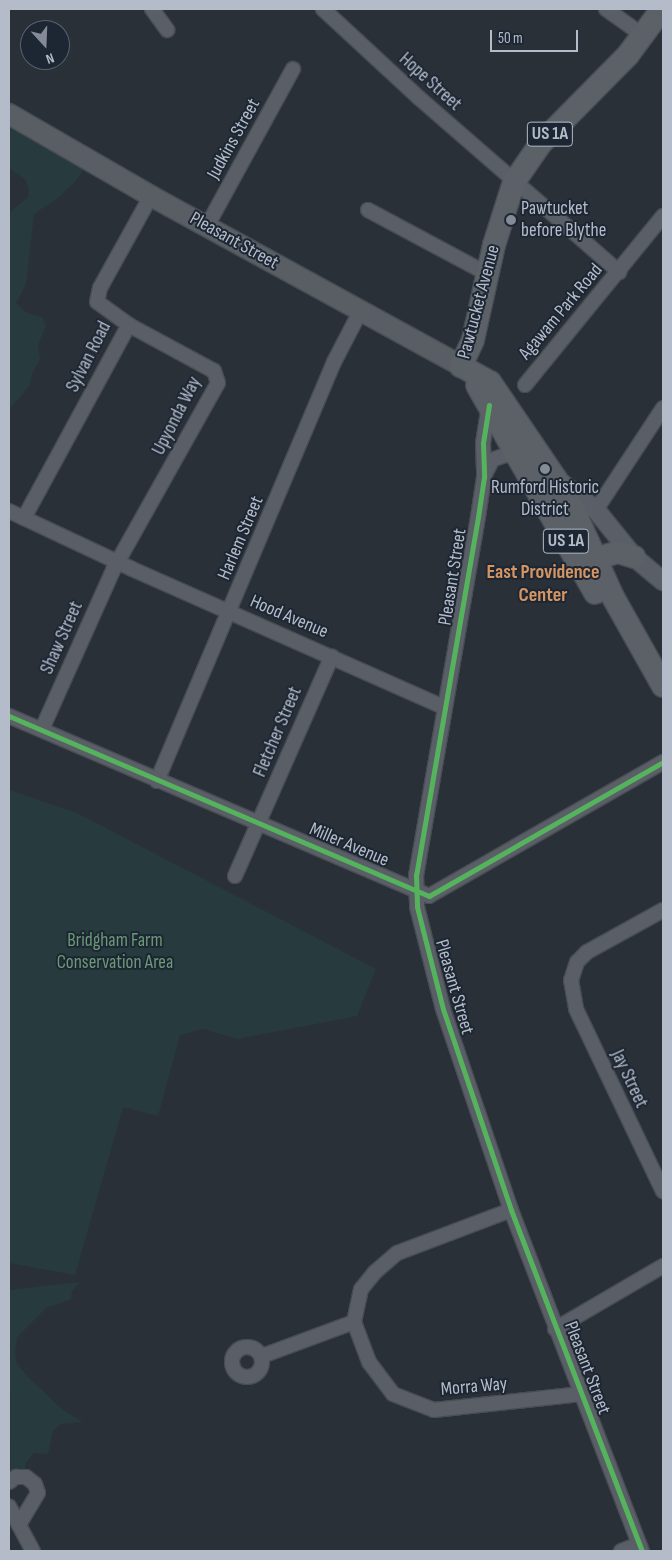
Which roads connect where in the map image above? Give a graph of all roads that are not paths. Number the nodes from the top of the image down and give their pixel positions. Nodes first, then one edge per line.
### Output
1 (152, 9) edge
2 (323, 9) edge
3 (606, 9) edge
4 (662, 9) edge
5 (168, 30) dead end
6 (644, 36) junction
7 (294, 69) dead end
8 (9, 114) edge
9 (514, 182) junction
10 (151, 196) junction
11 (368, 210) dead end
12 (663, 216) edge
13 (206, 226) junction
14 (619, 272) junction
15 (488, 274) junction
16 (361, 310) junction
17 (129, 325) junction
18 (468, 371) junction
19 (525, 385) dead end
20 (489, 406) junction
21 (663, 408) edge
22 (519, 456) junction
23 (484, 477) junction
24 (556, 479) junction
25 (9, 510) edge
26 (596, 510) junction
27 (24, 518) junction
28 (634, 557) junction
29 (586, 560) junction
30 (119, 563) junction
31 (663, 581) edge
32 (231, 612) junction
33 (332, 656) junction
34 (663, 686) edge
35 (663, 702) edge
36 (445, 708) junction
37 (9, 716) edge
38 (42, 729) junction
39 (663, 762) edge
40 (157, 781) junction
41 (259, 824) junction
42 (235, 876) dead end
43 (416, 893) junction
44 (663, 910) edge
45 (663, 1191) edge
46 (511, 1210) junction
47 (663, 1266) edge
48 (354, 1322) junction
49 (555, 1329) junction
50 (262, 1356) dead end
51 (581, 1394) junction
52 (9, 1482) edge
53 (9, 1506) edge
54 (20, 1525) junction
55 (641, 1547) edge
56 (33, 1551) edge
57 (621, 1551) edge

1 - 5 street
2 - 9 street, Hope Street
3 - 6 street
4 - 6 main road, Pawtucket Avenue / US 1A
6 - 9 main road, Pawtucket Avenue / US 1A
7 - 13 street, Judkins Street
8 - 10 main road, Pleasant Street
9 - 14 street, Hope Street
9 - 15 main road, Pawtucket Avenue / US 1A
10 - 13 main road, Pleasant Street
10 - 17 street, Sylvan Road
11 - 15 street
12 - 14 street, Agawam Park Road
13 - 16 main road, Pleasant Street
14 - 19 street, Agawam Park Road
15 - 18 main road, Pawtucket Avenue / US 1A
16 - 18 main road, Pleasant Street
16 - 32 street, Harlem Street
17 - 27 street, Sylvan Road
17 - 30 street, Upyonda Way
18 - 20 main road, Pawtucket Avenue / US 1A
18 - 24 main road, Pawtucket Avenue / US 1A
20 - 22 main road, Pawtucket Avenue / US 1A
20 - 23 street, Pleasant Street
21 - 26 street
22 - 23 street, Pleasant Street
22 - 29 main road, Pawtucket Avenue / US 1A
23 - 36 street, Pleasant Street
24 - 26 street
24 - 29 main road, Pawtucket Avenue / US 1A
25 - 27 street, Hood Avenue
26 - 28 street
27 - 30 street, Hood Avenue
28 - 29 main road
28 - 31 street
29 - 34 main road, Pawtucket Avenue / US 1A
29 - 35 main road, Pawtucket Avenue / US 1A
30 - 32 street, Hood Avenue
30 - 38 street, Shaw Street
32 - 33 street, Hood Avenue
32 - 40 street, Harlem Street
33 - 36 street, Hood Avenue
33 - 41 street, Fletcher Street
36 - 43 street, Pleasant Street
37 - 38 street, Miller Avenue
38 - 40 street, Miller Avenue
39 - 43 street
40 - 41 street, Miller Avenue
41 - 42 street, Fletcher Street
41 - 43 street, Miller Avenue
43 - 46 street, Pleasant Street
44 - 45 street, Jay Street
46 - 48 street
46 - 49 street, Pleasant Street
47 - 49 street
48 - 50 street
48 - 51 street, Morra Way
49 - 51 street, Pleasant Street
51 - 55 street, Pleasant Street
52 - 54 street
53 - 54 street
54 - 56 street
55 - 57 street

